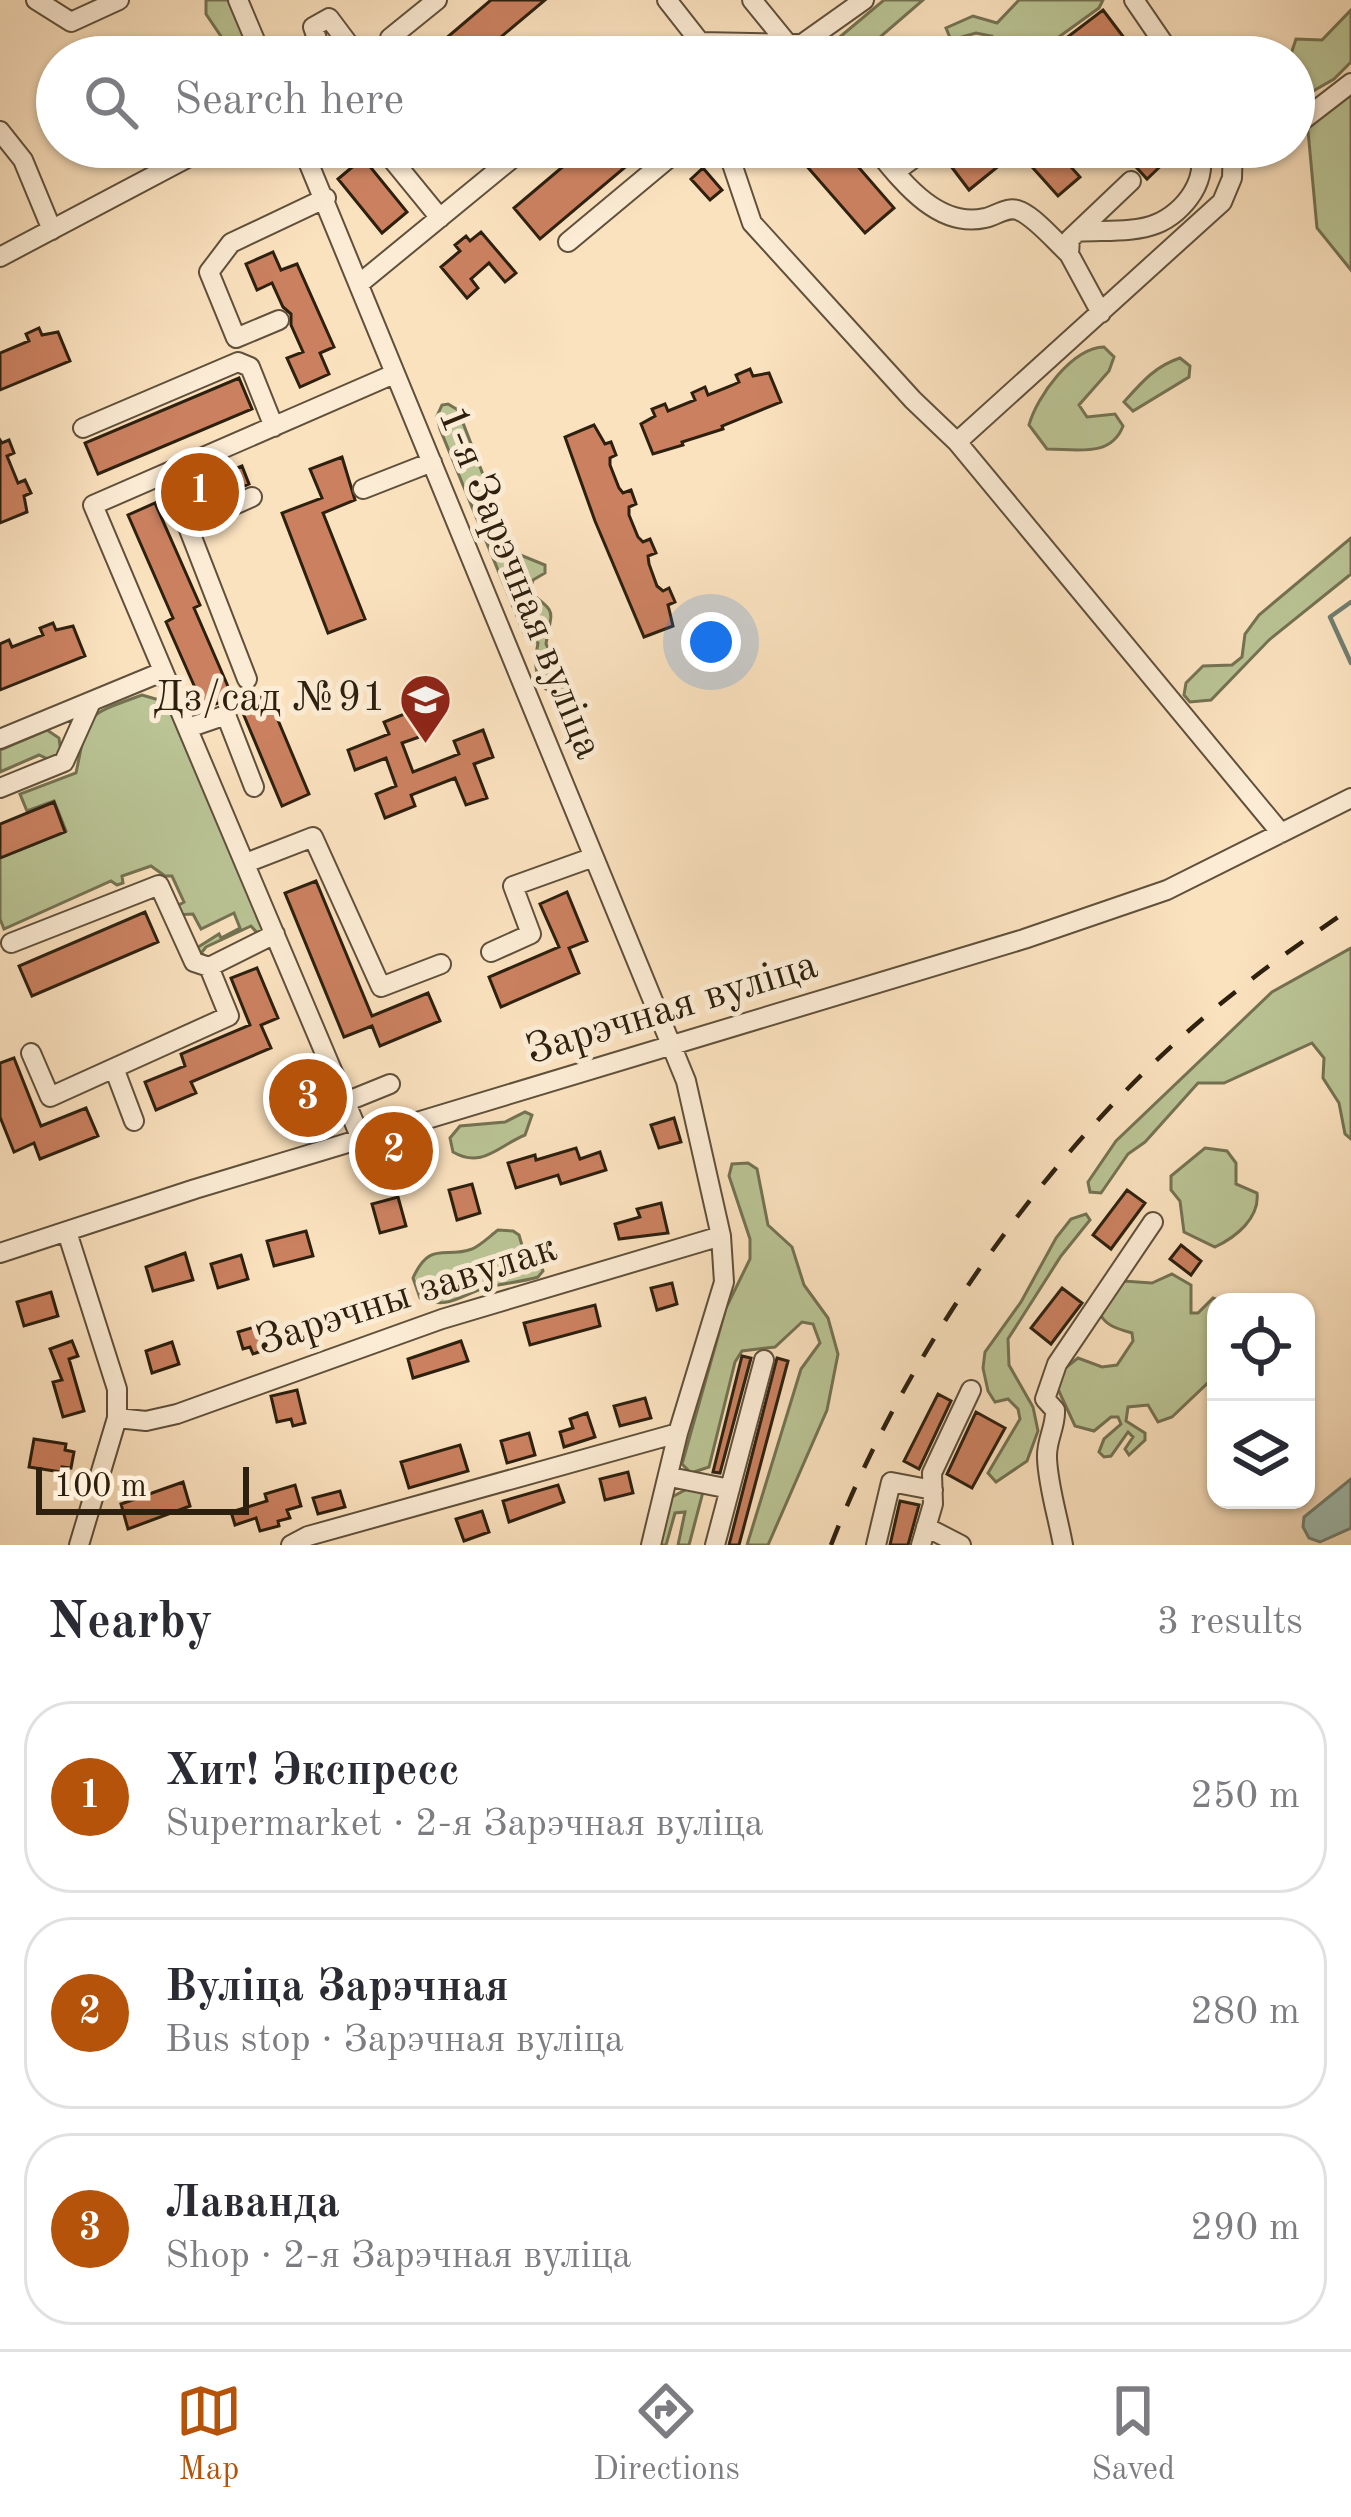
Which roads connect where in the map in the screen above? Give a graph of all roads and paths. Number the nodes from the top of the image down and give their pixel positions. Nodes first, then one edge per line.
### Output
1 (36, 0) edge
2 (119, 0) edge
3 (238, 0) edge
4 (437, 0) edge
5 (668, 0) edge
6 (752, 0) edge
7 (1134, 0) edge
8 (861, 1) edge
9 (253, 36) edge
10 (316, 36) edge
11 (342, 36) edge
12 (393, 36) edge
13 (696, 36) edge
14 (787, 36) edge
15 (815, 36) edge
16 (1159, 36) edge
17 (1351, 83) edge
18 (1315, 111) edge
19 (0, 131) edge
20 (169, 168) edge
21 (312, 168) edge
22 (399, 168) edge
23 (501, 168) edge
24 (657, 168) edge
25 (733, 168) edge
26 (892, 168) edge
27 (900, 168) edge
28 (1202, 168) edge
29 (1233, 168) edge
30 (895, 172) junction
31 (1130, 181) dead end
32 (326, 198) junction
33 (440, 218) junction
34 (52, 230) junction
35 (1078, 232) junction
36 (568, 242) dead end
37 (1069, 254) junction
38 (0, 257) edge
39 (359, 284) junction
40 (1101, 313) junction
41 (279, 320) dead end
42 (394, 374) junction
43 (274, 427) junction
44 (83, 428) dead end
45 (957, 442) junction
46 (432, 462) junction
47 (166, 473) junction
48 (363, 489) dead end
49 (252, 497) dead end
50 (187, 526) junction
51 (162, 672) junction
52 (247, 679) dead end
53 (91, 702) junction
54 (188, 728) junction
55 (0, 739) edge
56 (254, 787) dead end
57 (0, 788) edge
58 (1351, 798) edge
59 (1281, 833) junction
60 (592, 858) junction
61 (246, 862) junction
62 (274, 934) junction
63 (10, 943) dead end
64 (490, 952) dead end
65 (441, 964) dead end
66 (209, 968) junction
67 (671, 1046) junction
68 (31, 1053) dead end
69 (114, 1068) junction
70 (390, 1084) dead end
71 (348, 1102) junction
72 (134, 1121) dead end
73 (362, 1141) junction
74 (1153, 1222) dead end
75 (67, 1232) junction
76 (721, 1236) junction
77 (0, 1253) edge
78 (764, 1360) dead end
79 (971, 1390) dead end
80 (117, 1418) junction
81 (678, 1433) junction
82 (670, 1477) junction
83 (730, 1489) junction
84 (932, 1490) junction
85 (924, 1536) edge
86 (80, 1545) edge
87 (291, 1545) edge
88 (651, 1545) edge
89 (715, 1545) edge
90 (876, 1545) edge
91 (962, 1545) edge
92 (1064, 1545) edge

1 - 2 street
3 - 9 street
4 - 12 street
5 - 13 street
6 - 14 street
7 - 16 street
8 - 15 street
10 - 11 street
17 - 18 street
19 - 34 street
20 - 34 street
21 - 32 street, 1-я Зарэчная вуліца
22 - 33 street
23 - 33 street
24 - 36 street
25 - 45 street
26 - 30 street
27 - 30 street
28 - 35 street
29 - 40 street
30 - 37 street
31 - 35 street
32 - 39 street, 1-я Зарэчная вуліца
32 - 41 street
33 - 39 street
34 - 38 street
35 - 37 street
37 - 40 street
39 - 42 street, 1-я Зарэчная вуліца
40 - 45 street
42 - 43 street
42 - 46 street, 1-я Зарэчная вуліца
43 - 44 street
43 - 47 street
45 - 59 street
46 - 48 street
46 - 60 street, 1-я Зарэчная вуліца
47 - 50 street
47 - 51 street
49 - 50 street
50 - 52 street
51 - 53 street
51 - 54 street
53 - 55 street
53 - 57 street
54 - 56 street
54 - 61 street
58 - 59 street, Зарэчная вуліца
59 - 67 street, Зарэчная вуліца
60 - 64 street
60 - 67 street, 1-я Зарэчная вуліца
61 - 62 street
61 - 65 street
62 - 66 street
62 - 71 street
63 - 66 street
66 - 69 street
67 - 73 street, Зарэчная вуліца
67 - 76 street, 1-я Зарэчная вуліца
68 - 69 street
69 - 72 street
70 - 71 street
71 - 73 street
73 - 75 street, Зарэчная вуліца
74 - 92 street
75 - 77 street, Зарэчная вуліца
75 - 80 street
76 - 80 street, Зарэчны завулак
76 - 81 street, 1-я Зарэчная вуліца
78 - 83 street
79 - 84 street
80 - 86 street
81 - 82 street, 1-я Зарэчная вуліца
81 - 87 street
82 - 83 street
82 - 88 street, 1-я Зарэчная вуліца
83 - 89 street
84 - 85 street
84 - 90 street
85 - 91 street

